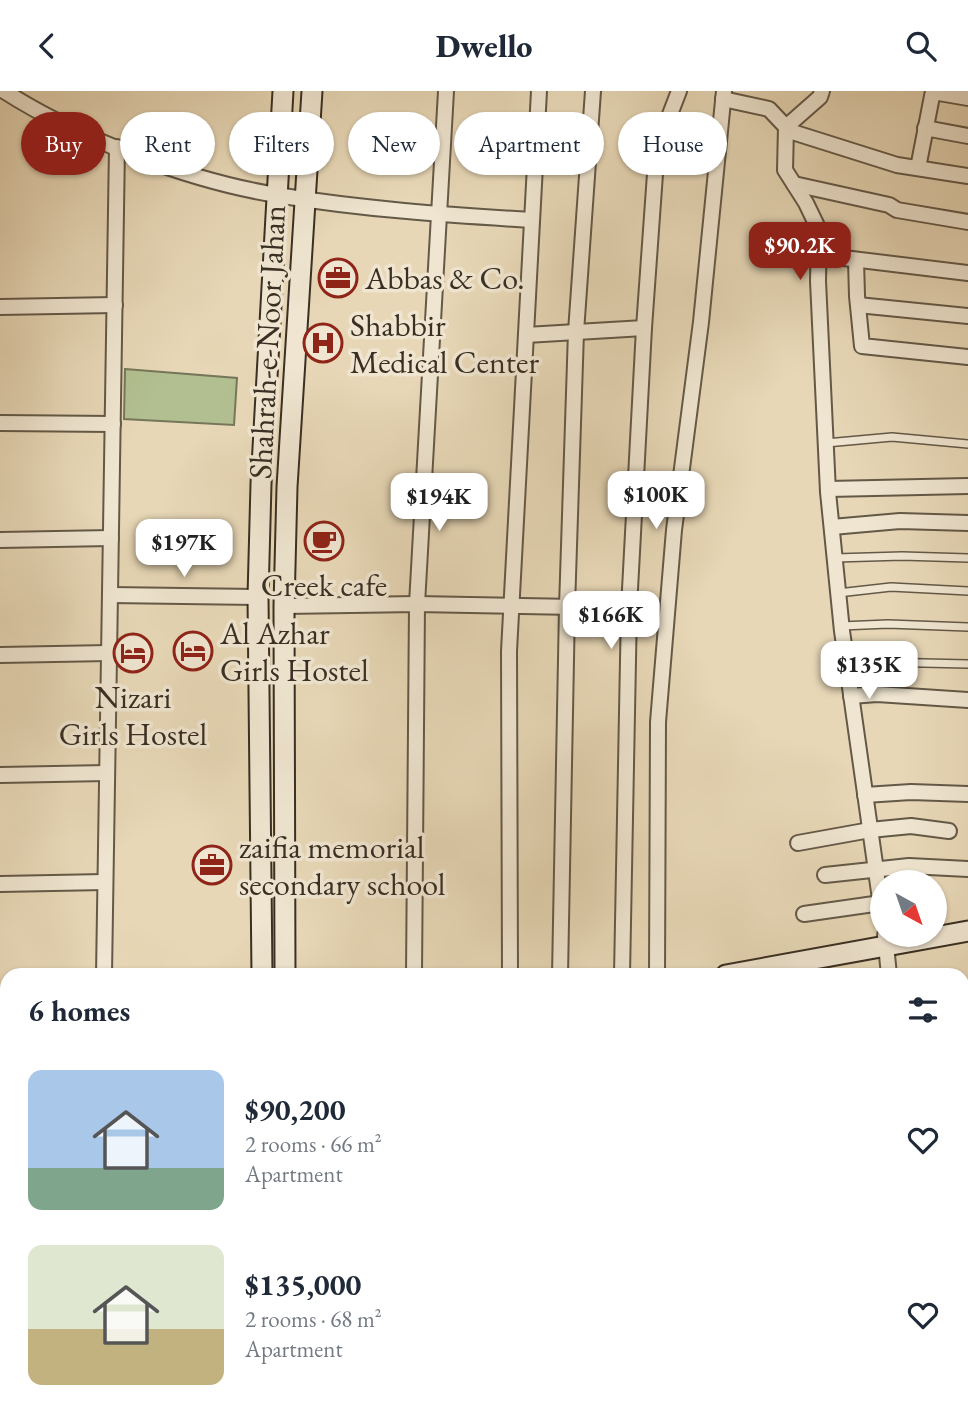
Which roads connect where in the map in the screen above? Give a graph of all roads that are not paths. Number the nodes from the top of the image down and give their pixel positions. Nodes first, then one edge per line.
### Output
1 (4, 91) edge
2 (283, 91) edge
3 (312, 91) edge
4 (446, 91) edge
5 (539, 91) edge
6 (593, 91) edge
7 (679, 91) edge
8 (822, 91) edge
9 (933, 92) edge
10 (723, 95) edge
11 (968, 98) edge
12 (786, 128) junction
13 (925, 128) junction
14 (968, 136) edge
15 (117, 148) junction
16 (918, 168) junction
17 (968, 176) edge
18 (794, 184) junction
19 (276, 195) junction
20 (305, 199) junction
21 (440, 215) junction
22 (532, 220) junction
23 (968, 222) edge
24 (818, 255) junction
25 (856, 260) junction
26 (968, 273) edge
27 (115, 305) junction
28 (858, 305) junction
29 (0, 307) edge
30 (968, 316) edge
31 (644, 328) junction
32 (576, 333) junction
33 (526, 335) junction
34 (968, 356) edge
35 (0, 423) edge
36 (113, 423) junction
37 (826, 443) junction
38 (968, 444) edge
39 (261, 484) junction
40 (968, 486) edge
41 (287, 487) junction
42 (828, 489) junction
43 (968, 523) edge
44 (832, 527) junction
45 (111, 538) junction
46 (0, 540) edge
47 (835, 558) junction
48 (968, 558) edge
49 (968, 591) edge
50 (838, 593) junction
51 (110, 595) junction
52 (258, 597) junction
53 (417, 604) junction
54 (284, 606) junction
55 (512, 607) junction
56 (567, 607) junction
57 (629, 608) junction
58 (841, 626) junction
59 (968, 627) edge
60 (109, 653) junction
61 (0, 655) edge
62 (968, 664) edge
63 (846, 665) junction
64 (851, 696) junction
65 (968, 700) edge
66 (107, 773) junction
67 (0, 775) edge
68 (865, 795) junction
69 (968, 795) edge
70 (870, 830) junction
71 (949, 831) dead end
72 (798, 843) dead end
73 (968, 869) edge
74 (876, 870) edge
75 (883, 870) edge
76 (870, 871) edge
77 (825, 875) dead end
78 (105, 882) junction
79 (0, 884) edge
80 (870, 909) edge
81 (804, 914) dead end
82 (968, 931) edge
83 (947, 933) edge
84 (870, 944) edge
85 (887, 947) edge
86 (104, 968) edge
87 (262, 968) edge
88 (285, 968) edge
89 (414, 968) edge
90 (510, 968) edge
91 (560, 968) edge
92 (622, 968) edge
93 (657, 968) edge
94 (758, 968) edge
95 (888, 968) edge

1 - 15 street
2 - 19 main road, Shahrah-e-Noor Jahan
3 - 20 main road, Shahrah-e-Noor Jahan
4 - 21 street
5 - 22 street
6 - 32 street
7 - 31 street
8 - 12 street
9 - 11 street
9 - 13 street
10 - 12 street
10 - 93 street
12 - 16 street
12 - 18 street
13 - 14 street
13 - 16 street
15 - 19 street
15 - 27 street
16 - 17 street
18 - 23 street
18 - 24 street
19 - 20 street
19 - 39 main road, Shahrah-e-Noor Jahan
20 - 21 street
20 - 41 main road, Shahrah-e-Noor Jahan
21 - 22 street
21 - 53 street
22 - 33 street
24 - 25 street
24 - 37 street
25 - 26 street
25 - 28 street
27 - 29 street
27 - 36 street
28 - 30 street
28 - 34 street
31 - 32 street
31 - 57 street
32 - 33 street
32 - 56 street
33 - 55 street
35 - 36 street
36 - 45 street
37 - 38 lane
37 - 42 street
39 - 41 main road
39 - 52 main road, Shahrah-e-Noor Jahan
40 - 42 street
41 - 54 main road, Shahrah-e-Noor Jahan
42 - 44 street
43 - 44 street
44 - 47 street
45 - 46 street
45 - 51 street
47 - 48 lane
47 - 50 street
49 - 50 lane
50 - 58 street
51 - 52 street
51 - 60 street
52 - 87 main road, Shahrah-e-Noor Jahan
53 - 54 street
53 - 55 street
53 - 89 street
54 - 88 main road, Shahrah-e-Noor Jahan
55 - 56 street
55 - 90 street
56 - 57 street
56 - 91 street
57 - 92 street
58 - 59 lane
58 - 63 street
60 - 61 street
60 - 66 street
62 - 63 lane
63 - 64 street
64 - 65 street
64 - 68 street
66 - 67 street
66 - 78 street
68 - 69 street
68 - 70 street
70 - 71 street
70 - 72 street
70 - 74 street
73 - 75 street
76 - 77 street
78 - 79 street
78 - 86 street
80 - 81 street
82 - 83 main road
84 - 94 main road
85 - 95 street

